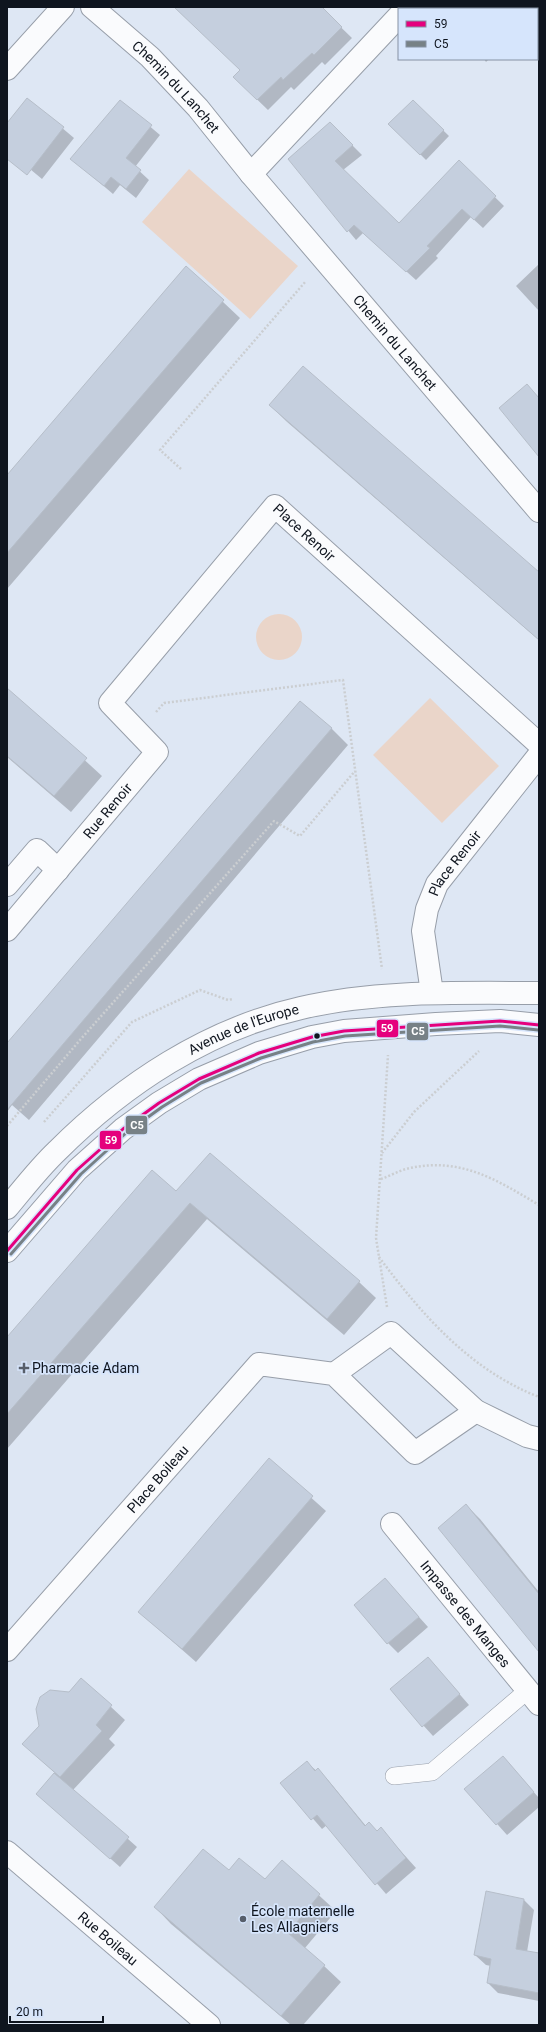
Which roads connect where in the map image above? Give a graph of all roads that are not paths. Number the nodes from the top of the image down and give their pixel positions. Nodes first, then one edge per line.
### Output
1 (62, 7) edge
2 (92, 7) edge
3 (398, 17) edge
4 (7, 69) edge
5 (252, 174) junction
6 (539, 511) edge
7 (539, 744) edge
8 (157, 752) joint
9 (539, 755) edge
10 (58, 870) junction
11 (7, 885) edge
12 (7, 930) edge
13 (432, 993) junction
14 (539, 993) edge
15 (539, 1025) edge
16 (7, 1208) edge
17 (7, 1251) edge
18 (334, 1374) junction
19 (476, 1411) junction
20 (539, 1439) edge
21 (392, 1524) dead end
22 (7, 1650) edge
23 (533, 1697) edge
24 (394, 1776) dead end
25 (7, 1852) edge
26 (209, 2025) edge

1 - 4 street
2 - 5 street, Chemin du Lanchet
3 - 5 street
5 - 6 street, Chemin du Lanchet
7 - 8 street, Place Renoir
8 - 10 street, Rue Renoir
9 - 13 street, Place Renoir
10 - 11 street
10 - 12 street, Rue Renoir
13 - 14 street, Avenue de l'Europe
13 - 16 street, Avenue de l'Europe
15 - 17 street, Avenue de l'Europe
18 - 19 street
18 - 19 street
18 - 22 street, Place Boileau
19 - 20 street
21 - 23 street, Impasse des Manges
23 - 24 lane
25 - 26 street, Rue Boileau

